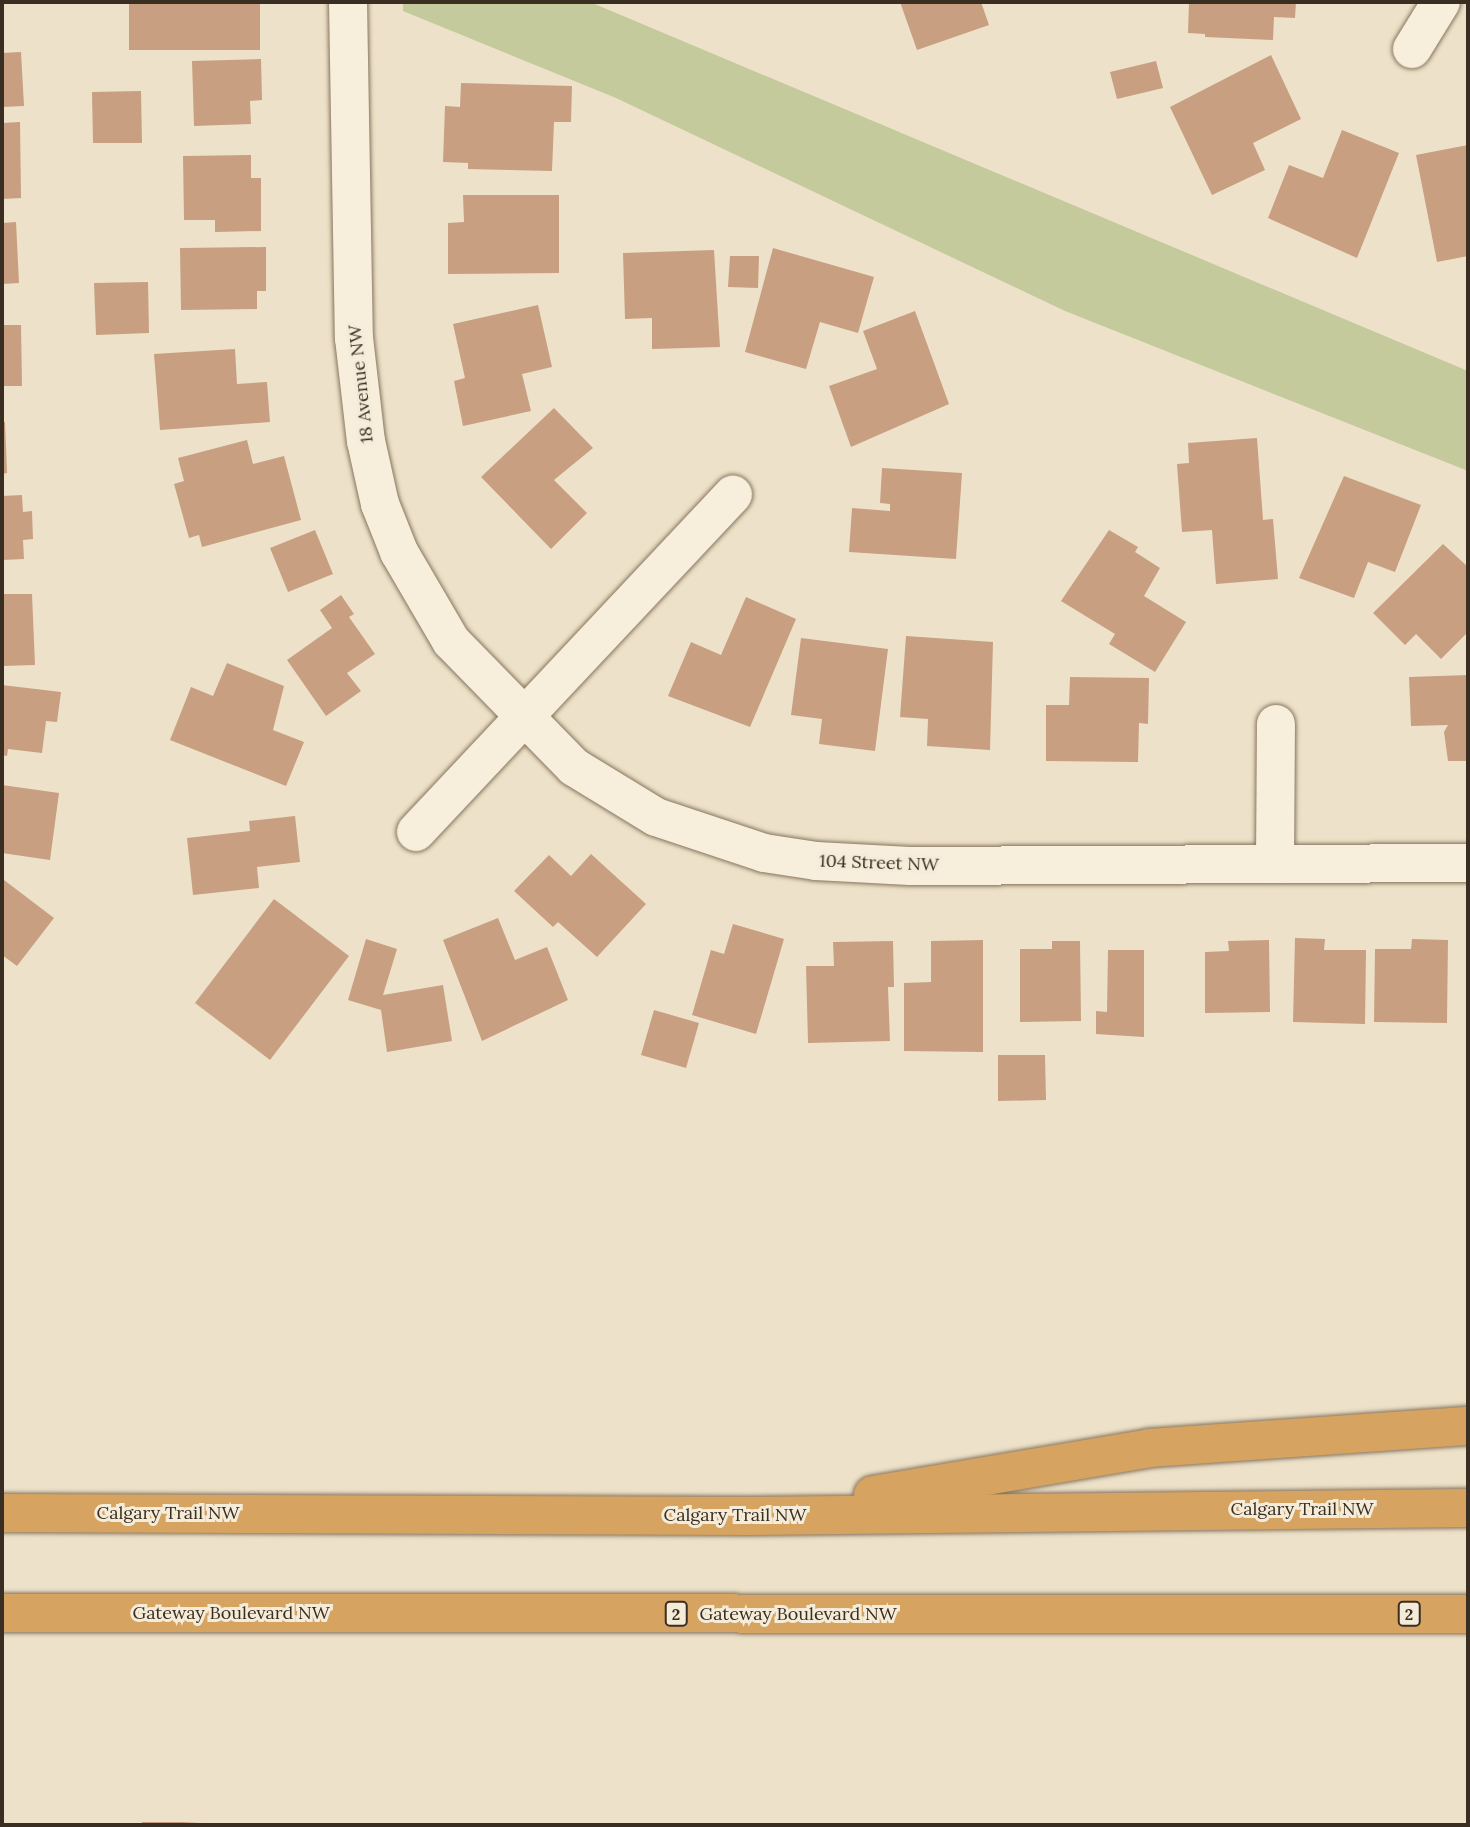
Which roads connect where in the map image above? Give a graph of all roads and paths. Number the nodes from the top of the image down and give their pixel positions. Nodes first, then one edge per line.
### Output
1 (348, 2) edge
2 (1441, 2) edge
3 (1412, 49) dead end
4 (733, 495) dead end
5 (523, 719) junction
6 (1276, 724) dead end
7 (416, 832) dead end
8 (1276, 863) junction
9 (1468, 863) edge
10 (1468, 1426) edge
11 (1468, 1508) edge
12 (2, 1513) edge
13 (749, 1516) junction
14 (2, 1613) edge
15 (1468, 1614) edge
16 (1349, 1615) junction
17 (1468, 1625) edge

1 - 5 street, 18 Avenue NW
2 - 3 street
4 - 5 street
5 - 7 street
5 - 8 street, 104 Street NW
6 - 8 street
8 - 9 street, 104 Street NW
10 - 13 highway
11 - 13 highway, Calgary Trail NW
12 - 13 highway, Calgary Trail NW
14 - 16 highway, Gateway Boulevard NW / 2
15 - 16 highway, Gateway Boulevard NW / 2
16 - 17 highway

